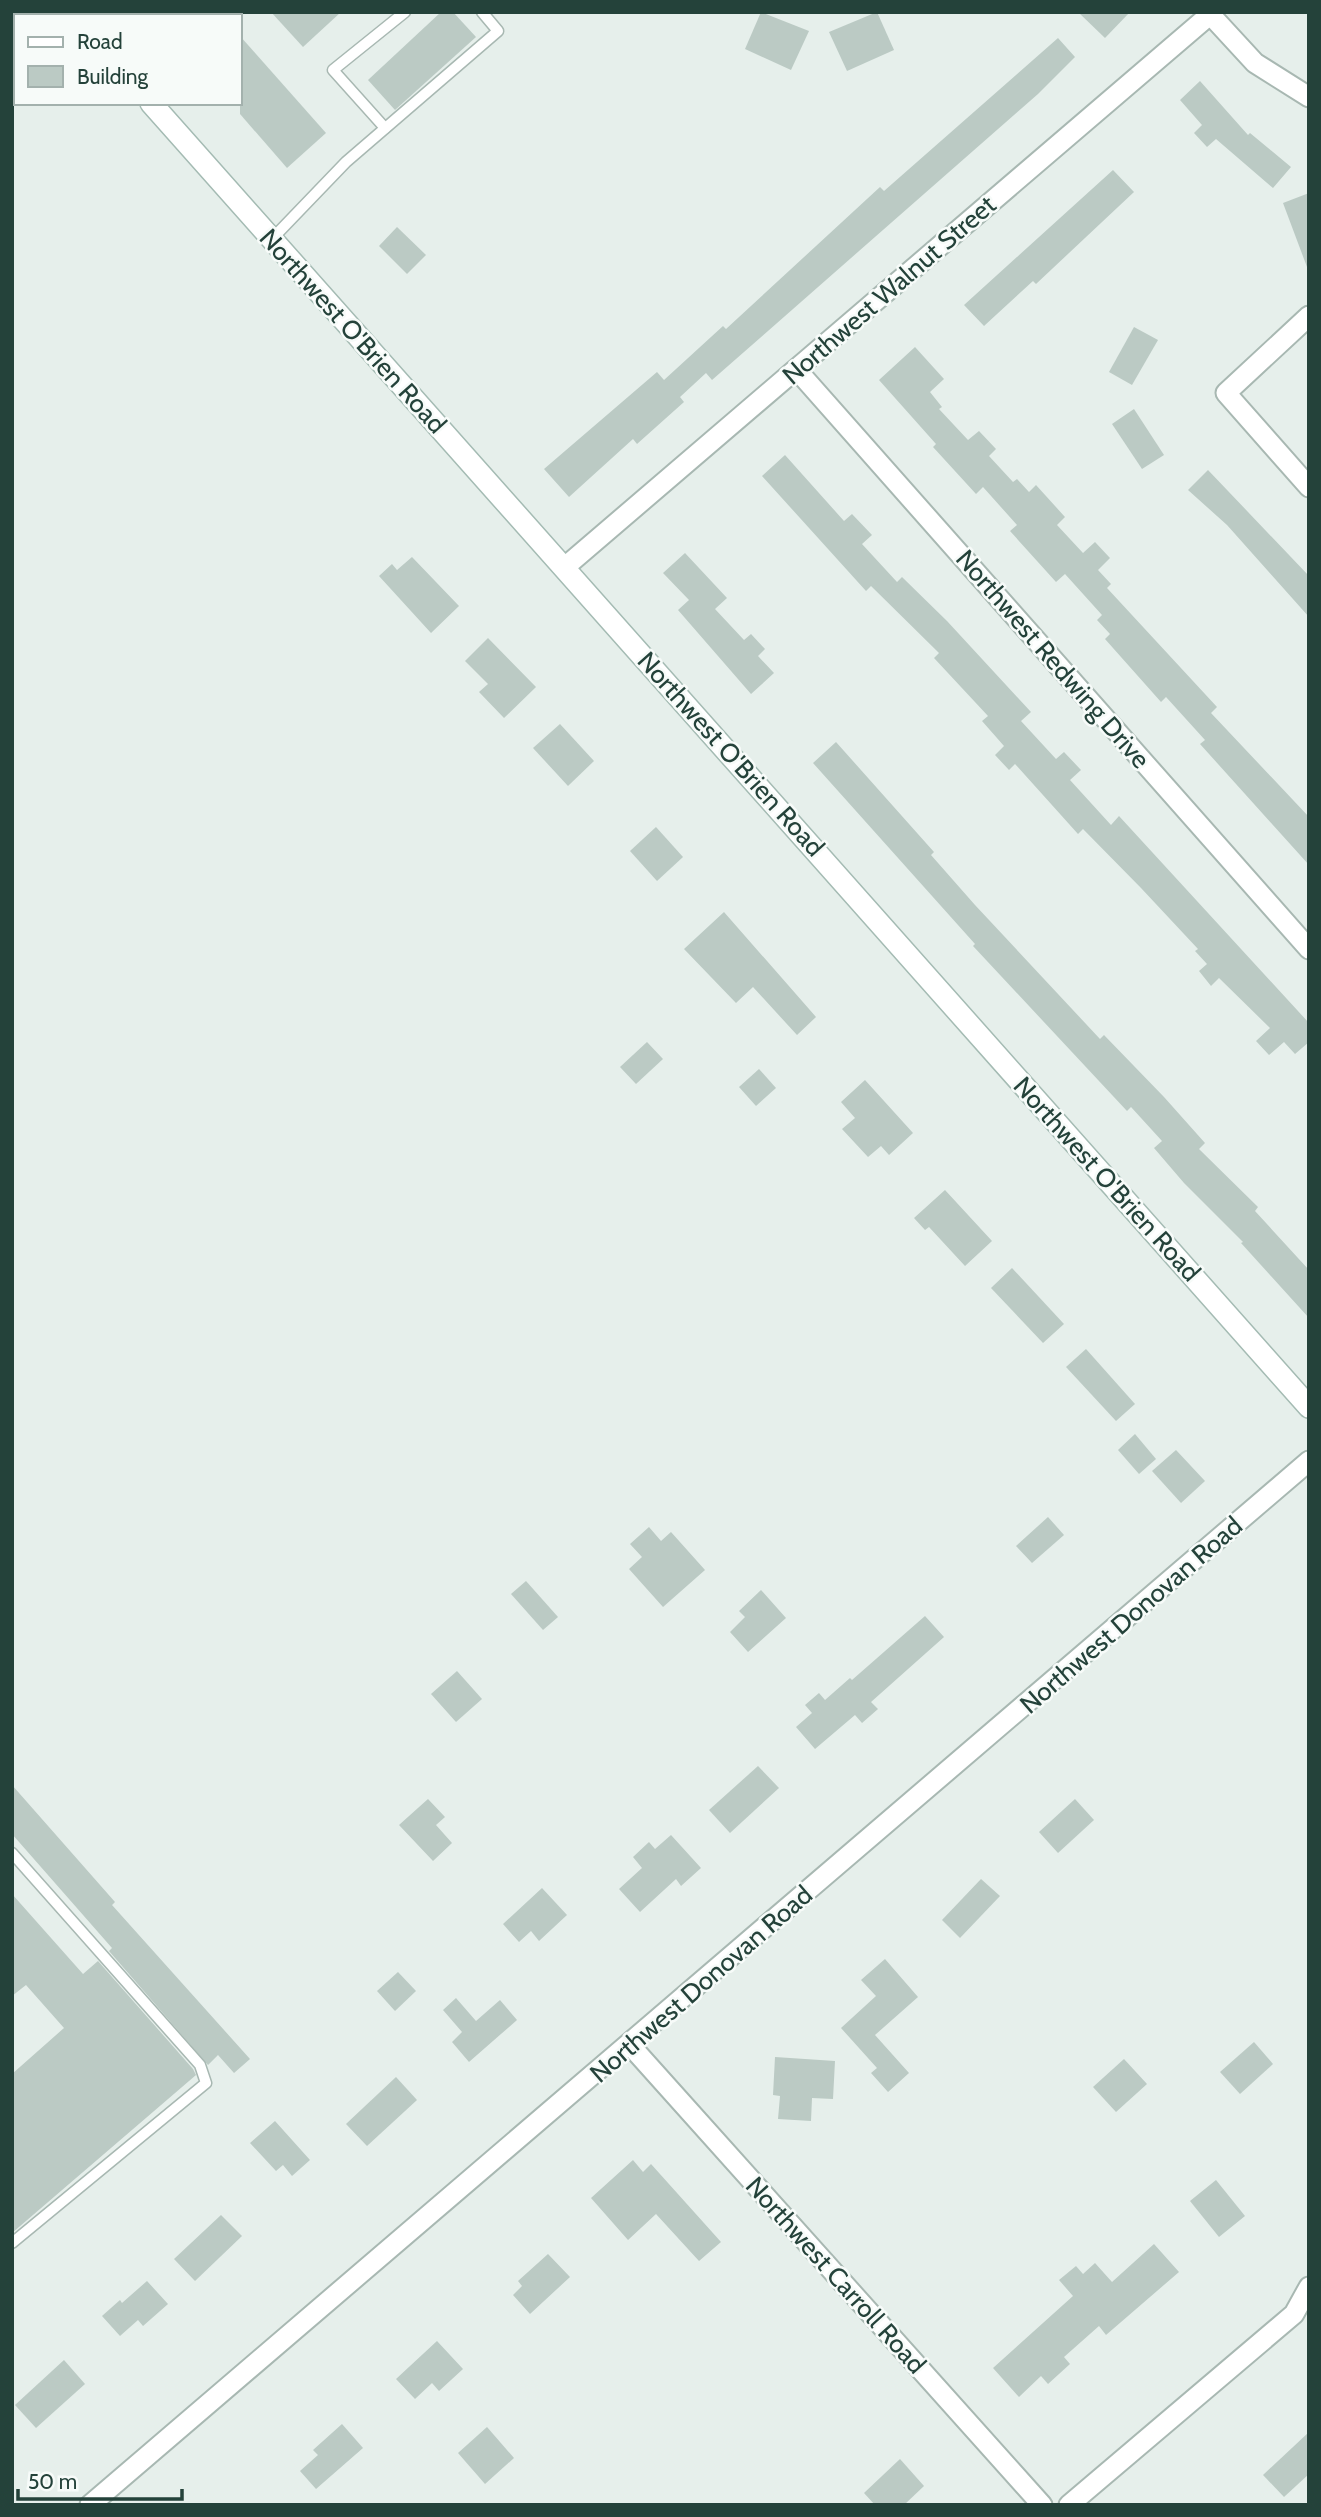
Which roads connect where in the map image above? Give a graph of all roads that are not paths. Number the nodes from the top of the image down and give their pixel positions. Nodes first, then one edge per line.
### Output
1 (405, 12) edge
2 (482, 12) edge
3 (1210, 13) edge
4 (1309, 97) edge
5 (153, 105) edge
6 (385, 128) junction
7 (271, 240) junction
8 (1309, 316) edge
9 (797, 370) junction
10 (1309, 487) edge
11 (565, 567) junction
12 (1309, 949) edge
13 (1309, 1407) edge
14 (1309, 1461) edge
15 (12, 1853) edge
16 (630, 2045) junction
17 (12, 2243) edge
18 (1309, 2287) edge
19 (1301, 2311) edge
20 (90, 2505) edge
21 (1042, 2505) edge
22 (1069, 2505) edge

1 - 6 lane
2 - 6 lane
3 - 4 street
3 - 9 street, Northwest Walnut Street
5 - 7 street, Northwest O'Brien Road
6 - 7 lane
7 - 11 street, Northwest O'Brien Road
8 - 10 street
9 - 11 street, Northwest Walnut Street
9 - 12 street, Northwest Redwing Drive
11 - 13 street, Northwest O'Brien Road
14 - 16 street, Northwest Donovan Road
15 - 17 lane
16 - 20 street, Northwest Donovan Road
16 - 21 street, Northwest Carroll Road
18 - 19 street
19 - 22 street

